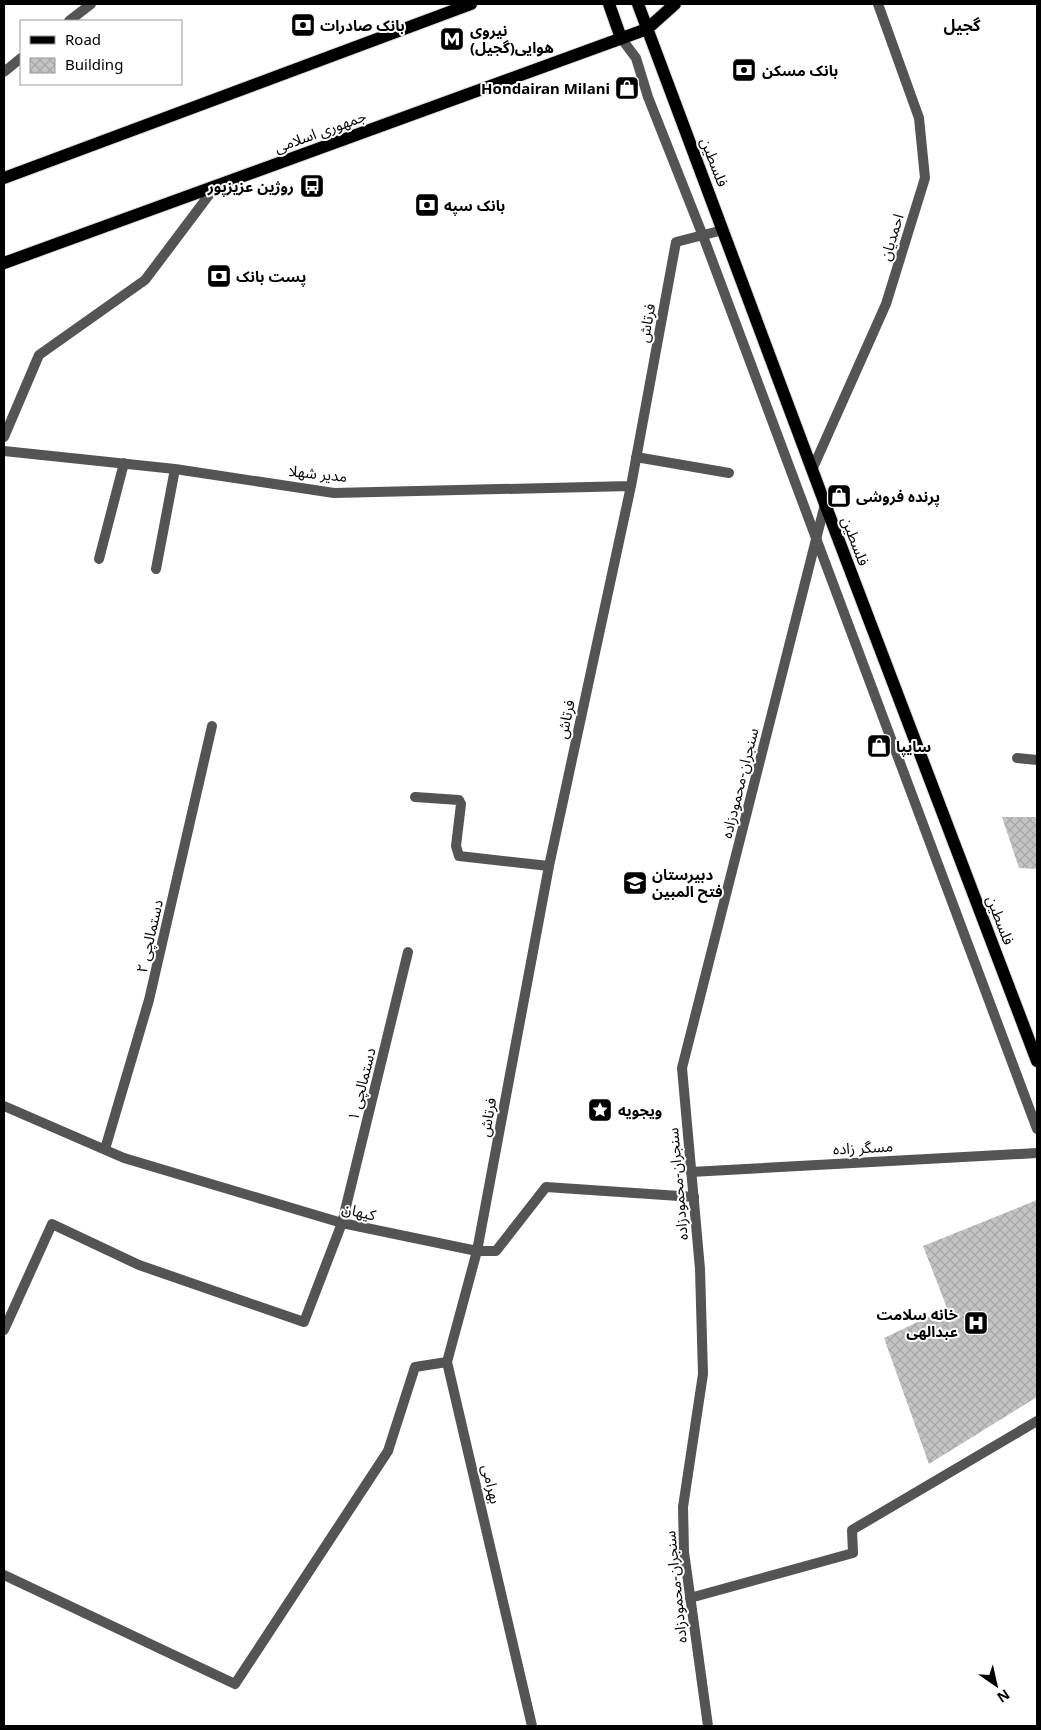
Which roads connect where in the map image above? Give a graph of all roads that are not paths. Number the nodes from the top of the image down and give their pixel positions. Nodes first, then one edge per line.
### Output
1 (91, 4) edge
2 (471, 4) edge
3 (608, 4) edge
4 (638, 4) edge
5 (675, 4) edge
6 (878, 4) edge
7 (70, 20) edge
8 (647, 29) junction
9 (621, 38) junction
10 (20, 59) edge
11 (4, 72) edge
12 (4, 178) edge
13 (215, 187) junction
14 (723, 230) junction
15 (703, 236) junction
16 (4, 263) edge
17 (4, 437) edge
18 (4, 451) edge
19 (636, 457) junction
20 (124, 463) junction
21 (175, 469) junction
22 (812, 470) junction
23 (729, 473) dead end
24 (631, 486) junction
25 (825, 504) junction
26 (816, 541) junction
27 (99, 559) dead end
28 (156, 569) dead end
29 (212, 726) dead end
30 (1017, 758) dead end
31 (1037, 760) edge
32 (415, 797) dead end
33 (549, 866) junction
34 (408, 952) dead end
35 (1037, 1061) edge
36 (4, 1106) edge
37 (1037, 1129) edge
38 (105, 1149) junction
39 (1037, 1153) edge
40 (691, 1172) junction
41 (694, 1197) junction
42 (342, 1223) junction
43 (477, 1251) junction
44 (4, 1330) edge
45 (447, 1362) junction
46 (1037, 1421) edge
47 (4, 1575) edge
48 (690, 1598) junction
49 (532, 1726) edge
50 (708, 1726) edge

1 - 7 street
2 - 12 main road
3 - 9 main road
4 - 8 main road, فلسطین
5 - 8 main road
6 - 22 street, احمدیان
8 - 9 main road, جمهوری اسلامی
8 - 14 main road, فلسطین
9 - 13 main road, جمهوری اسلامی
9 - 15 street
10 - 11 street
13 - 16 main road, جمهوری اسلامی
13 - 17 street
14 - 15 street, فرتاش
14 - 22 main road, فلسطین
15 - 19 street, فرتاش
15 - 26 street
18 - 20 street, مدیر شهلا
19 - 23 street
19 - 24 street, فرتاش
20 - 21 street, مدیر شهلا
20 - 27 street
21 - 24 street, مدیر شهلا
21 - 28 street
22 - 25 main road, فلسطین
24 - 33 street, فرتاش
25 - 26 street, سنجران-محمودزاده
25 - 35 main road, فلسطین
26 - 37 street
26 - 40 street, سنجران-محمودزاده
29 - 38 street, دستمالچی ۲
30 - 31 street
32 - 33 street
33 - 43 street, فرتاش
34 - 42 street, دستمالچی ۱
36 - 38 street, کیهان
38 - 42 street, کیهان
39 - 40 street, مسگر زاده
40 - 41 street, سنجران-محمودزاده
41 - 43 street, کیهان
41 - 48 street, سنجران-محمودزاده
42 - 43 street, کیهان
42 - 44 street, دستمالچی ۱
43 - 45 street, بهرامی
45 - 47 street
45 - 49 street, بهرامی
46 - 48 street
48 - 50 street, سنجران-محمودزاده

